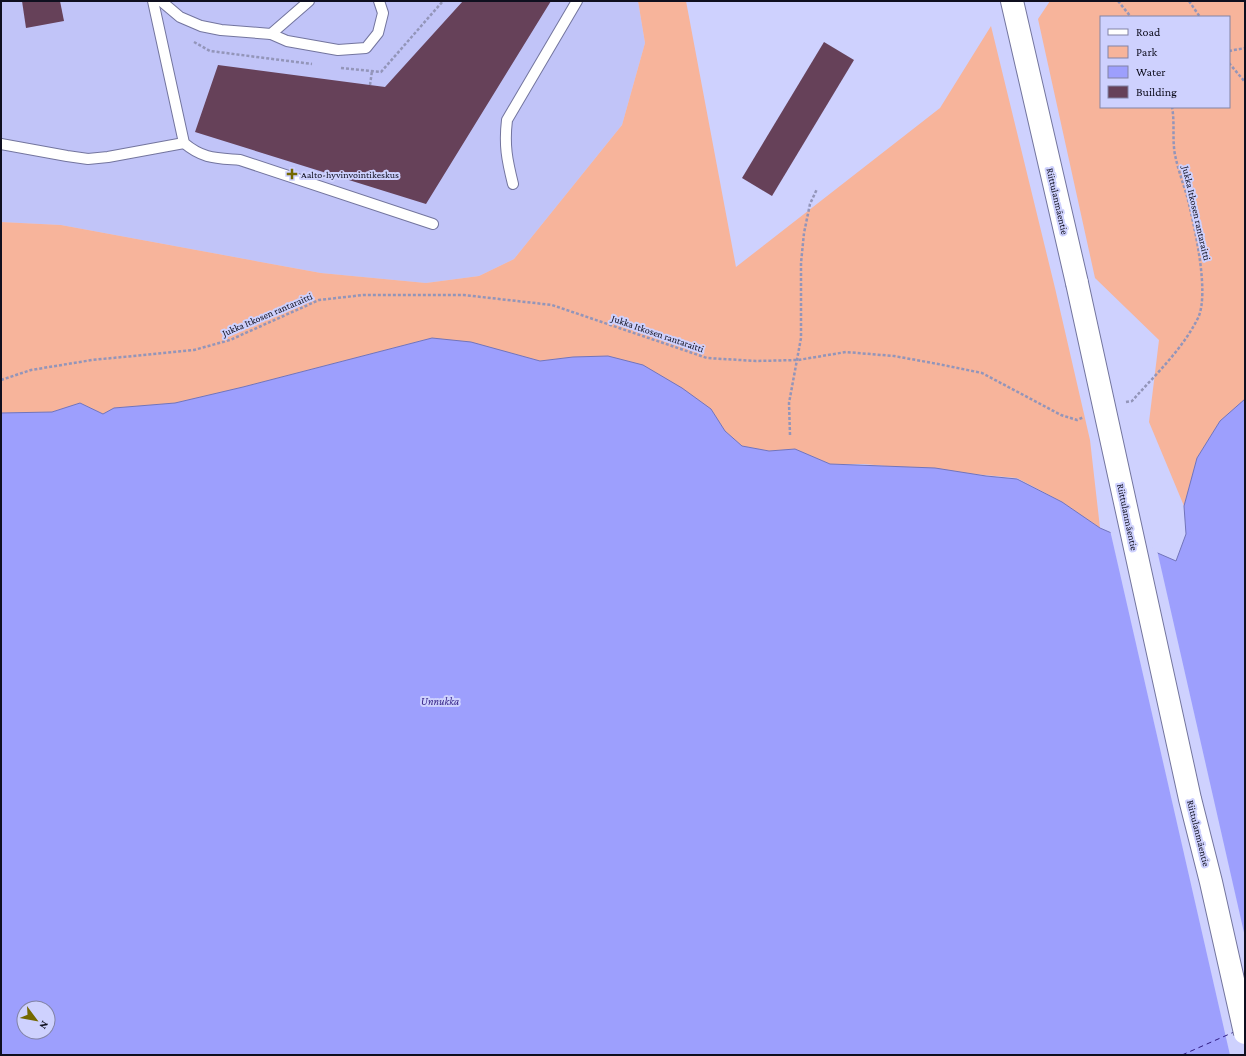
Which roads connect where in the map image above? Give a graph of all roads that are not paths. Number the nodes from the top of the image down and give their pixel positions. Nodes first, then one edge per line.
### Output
1 (153, 1) edge
2 (161, 1) edge
3 (310, 1) edge
4 (379, 1) edge
5 (577, 1) edge
6 (1012, 1) edge
7 (271, 34) junction
8 (184, 143) junction
9 (1, 144) edge
10 (513, 184) dead end
11 (433, 224) dead end
12 (1245, 1033) edge

1 - 8 lane
2 - 7 lane
3 - 7 lane
4 - 7 lane
5 - 10 lane
6 - 12 street, Riittulanmäentie, bridge
8 - 9 lane
8 - 11 lane

